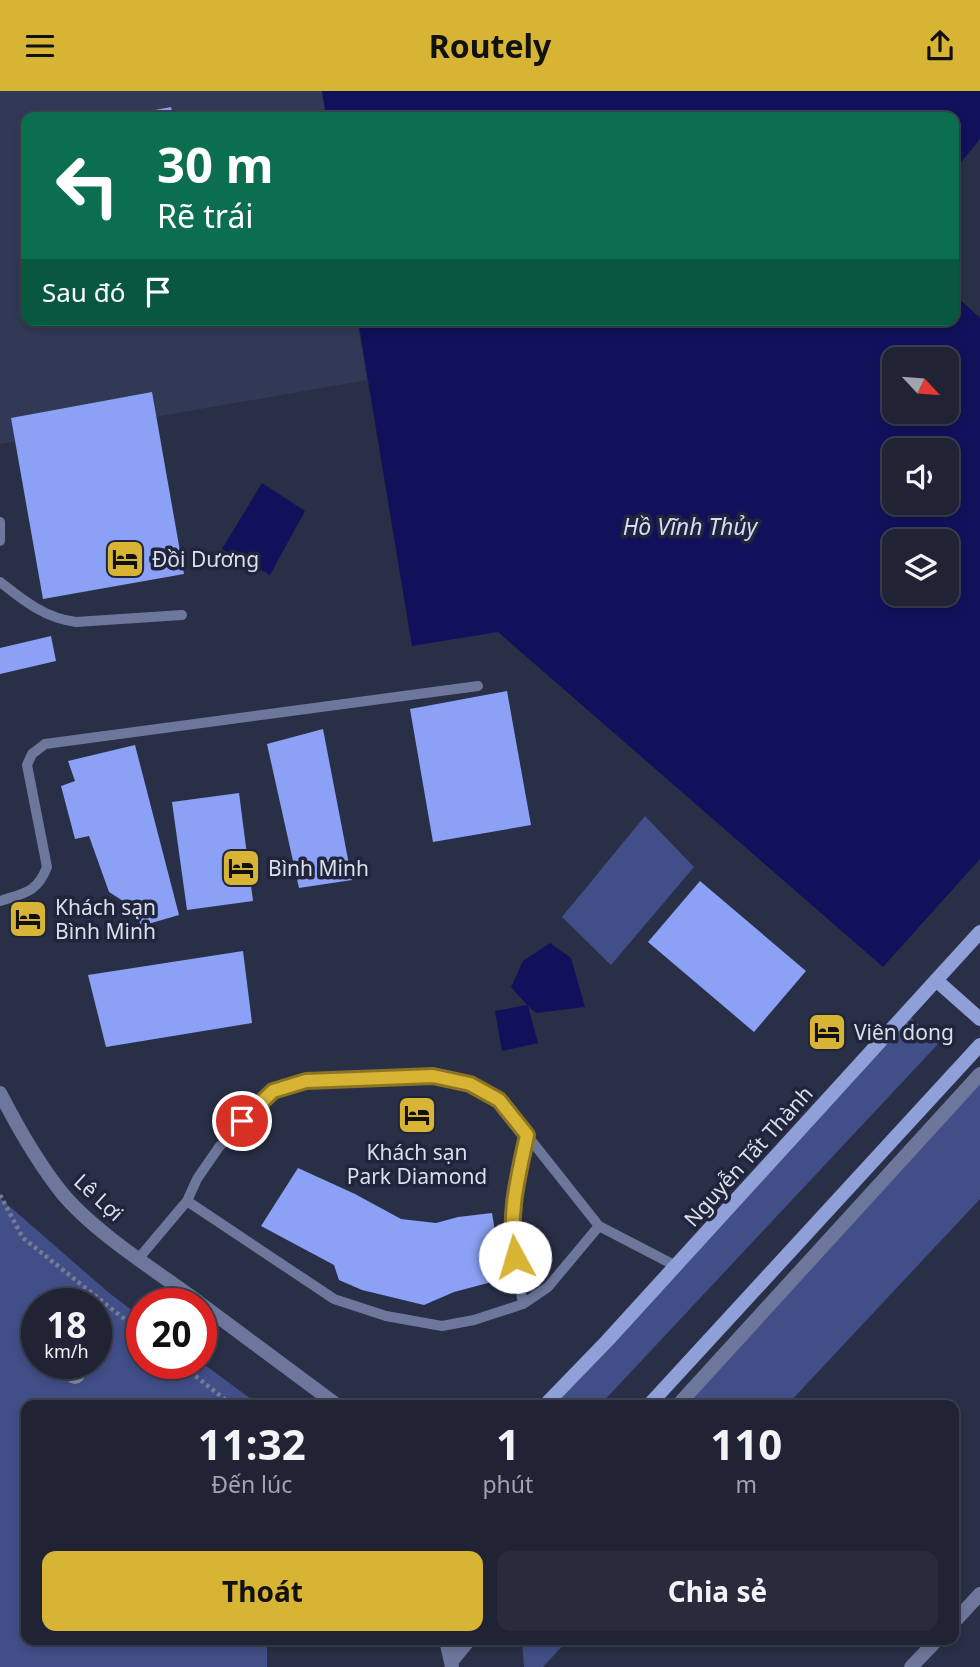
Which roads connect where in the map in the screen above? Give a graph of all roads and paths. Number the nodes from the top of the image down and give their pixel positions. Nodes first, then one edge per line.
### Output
1 (0, 522) edge
2 (0, 541) edge
3 (0, 582) edge
4 (182, 615) dead end
5 (478, 687) dead end
6 (0, 901) edge
7 (980, 932) edge
8 (936, 980) junction
9 (980, 1019) edge
10 (980, 1045) edge
11 (980, 1074) edge
12 (0, 1093) edge
13 (527, 1135) junction
14 (0, 1195) edge
15 (187, 1201) junction
16 (598, 1226) junction
17 (139, 1258) junction
18 (676, 1266) junction
19 (179, 1288) edge
20 (523, 1304) junction
21 (217, 1316) edge
22 (126, 1320) edge
23 (200, 1379) edge
24 (226, 1400) edge
25 (330, 1400) edge
26 (550, 1400) edge
27 (654, 1400) edge
28 (683, 1400) edge
29 (980, 1594) edge
30 (959, 1617) edge
31 (447, 1645) edge
32 (466, 1645) edge
33 (932, 1645) edge
34 (452, 1665) edge
35 (911, 1667) edge

1 - 2 lane
3 - 4 lane
5 - 6 lane
7 - 8 street, Nguyễn Tất Thành
8 - 9 street
8 - 18 street, Nguyễn Tất Thành
10 - 27 street
11 - 28 street
12 - 17 street, Lê Lợi
13 - 15 lane
13 - 16 lane
13 - 20 lane
14 - 22 path
15 - 17 lane
15 - 20 lane
16 - 18 lane
16 - 20 lane
17 - 19 street, Lê Lợi
18 - 26 street, Nguyễn Tất Thành
21 - 25 street, Lê Lợi
23 - 24 path
29 - 30 street
31 - 34 street
32 - 34 street
33 - 35 street

